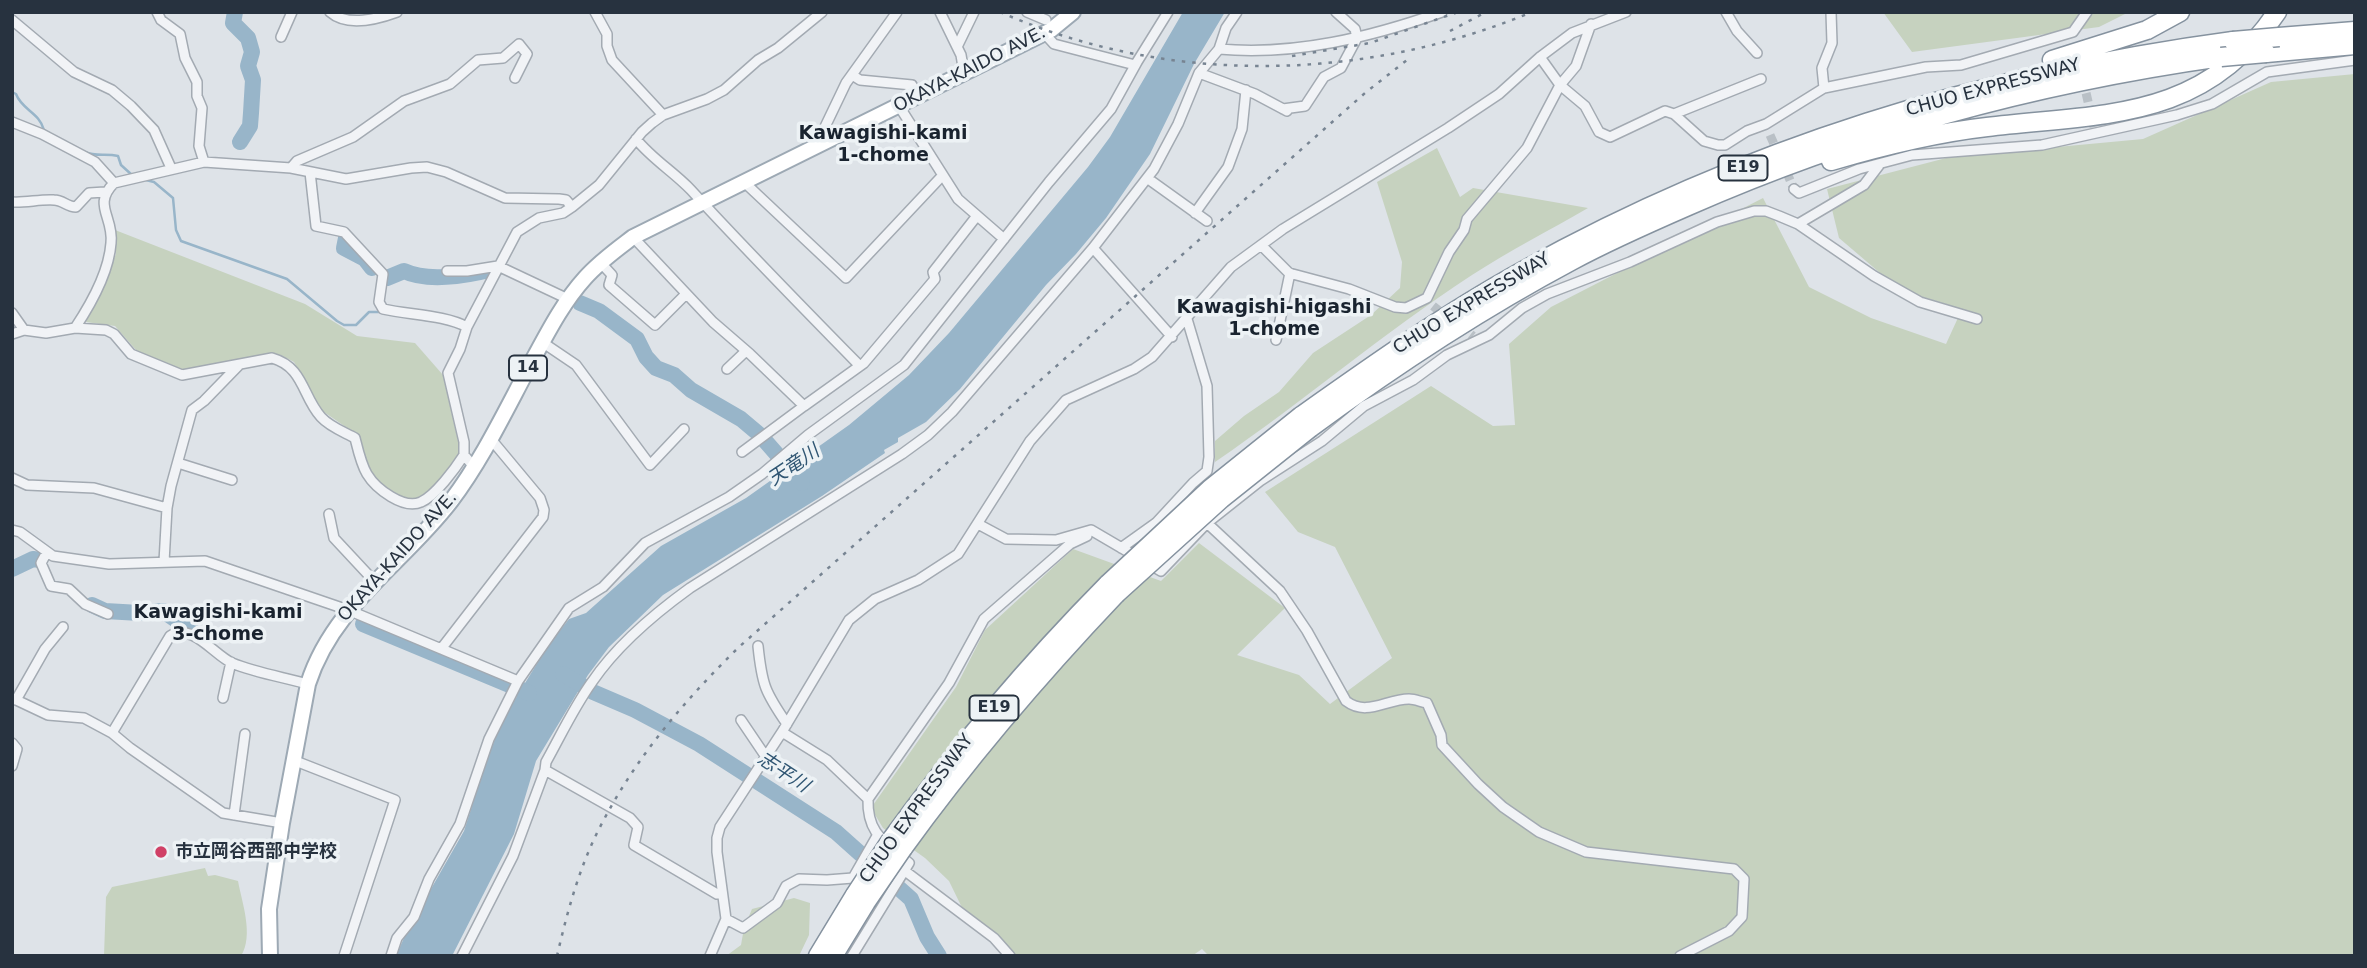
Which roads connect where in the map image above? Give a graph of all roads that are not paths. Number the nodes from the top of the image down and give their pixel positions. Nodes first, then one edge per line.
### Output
1 (157, 12) edge
2 (292, 12) edge
3 (330, 12) edge
4 (397, 12) edge
5 (595, 12) edge
6 (822, 12) edge
7 (897, 12) edge
8 (940, 12) edge
9 (974, 12) edge
10 (1027, 12) edge
11 (1073, 12) edge
12 (1237, 12) edge
13 (1336, 12) edge
14 (1442, 12) edge
15 (1626, 12) edge
16 (1726, 12) edge
17 (1831, 12) edge
18 (2087, 12) edge
19 (2277, 12) edge
20 (1165, 14) edge
21 (2174, 16) edge
22 (12, 20) edge
23 (1045, 24) edge
24 (1591, 24) junction
25 (2355, 31) edge
26 (281, 37) dead end
27 (1357, 38) junction
28 (2355, 45) edge
29 (957, 47) junction
30 (1219, 49) junction
31 (1757, 53) dead end
32 (1540, 57) junction
33 (2355, 60) edge
34 (1135, 65) junction
35 (964, 73) junction
36 (1199, 73) junction
37 (852, 75) junction
38 (515, 78) dead end
39 (1761, 79) dead end
40 (1560, 85) junction
41 (1824, 88) junction
42 (1246, 90) junction
43 (917, 96) junction
44 (899, 106) junction
45 (1674, 114) junction
46 (663, 115) junction
47 (12, 122) edge
48 (1766, 124) junction
49 (1770, 135) tunnel mouth
50 (636, 139) junction
51 (826, 142) junction
52 (204, 162) junction
53 (1881, 163) junction
54 (171, 168) junction
55 (291, 168) junction
56 (310, 172) junction
57 (942, 176) junction
58 (1147, 178) junction
59 (744, 182) junction
60 (114, 183) junction
61 (1794, 189) dead end
62 (105, 192) junction
63 (12, 202) edge
64 (702, 203) junction
65 (572, 207) junction
66 (1195, 213) junction
67 (976, 217) junction
68 (1207, 220) dead end
69 (1798, 225) junction
70 (633, 237) junction
71 (1004, 239) junction
72 (1261, 245) junction
73 (1093, 248) junction
74 (600, 262) junction
75 (498, 266) junction
76 (447, 271) dead end
77 (1290, 273) junction
78 (685, 295) junction
79 (568, 299) junction
80 (1502, 300) junction
81 (12, 313) edge
82 (1187, 319) junction
83 (1977, 319) dead end
84 (467, 327) junction
85 (75, 328) junction
86 (24, 330) junction
87 (12, 334) edge
88 (1172, 337) junction
89 (1276, 340) dead end
90 (542, 342) junction
91 (746, 351) junction
92 (1388, 355) junction
93 (240, 364) junction
94 (859, 365) junction
95 (727, 369) dead end
96 (804, 406) junction
97 (1306, 422) junction
98 (684, 429) dead end
99 (490, 438) junction
100 (743, 453) dead end
101 (464, 455) junction
102 (178, 463) junction
103 (474, 467) junction
104 (12, 478) edge
105 (232, 480) dead end
106 (167, 508) junction
107 (329, 513) dead end
108 (1207, 523) junction
109 (978, 524) junction
110 (12, 530) edge
111 (1099, 535) junction
112 (1121, 548) junction
113 (47, 552) junction
114 (164, 562) junction
115 (375, 582) junction
116 (348, 610) junction
117 (108, 614) dead end
118 (63, 627) dead end
119 (758, 646) dead end
120 (441, 649) junction
121 (231, 662) junction
122 (518, 681) junction
123 (308, 684) junction
124 (223, 698) dead end
125 (14, 699) edge
126 (741, 720) dead end
127 (785, 728) junction
128 (113, 733) junction
129 (245, 734) dead end
130 (12, 743) edge
131 (766, 757) junction
132 (293, 760) junction
133 (12, 766) edge
134 (545, 770) junction
135 (868, 799) junction
136 (234, 815) junction
137 (282, 823) junction
138 (890, 841) junction
139 (905, 871) junction
140 (858, 892) junction
141 (722, 893) junction
142 (885, 899) junction
143 (726, 919) junction
144 (270, 956) edge
145 (344, 956) edge
146 (391, 956) edge
147 (462, 956) edge
148 (710, 956) edge
149 (818, 956) edge
150 (833, 956) edge
151 (852, 956) edge
152 (1010, 956) edge
153 (1680, 956) edge

1 - 52 street
2 - 26 street
3 - 4 street
5 - 46 street
6 - 46 street
7 - 37 street
8 - 29 street
9 - 29 street
10 - 23 street
11 - 23 main road, OKAYA-KAIDO AVE. / 14
12 - 30 street
13 - 27 street
14 - 27 street
15 - 24 street
16 - 31 street
17 - 41 street
18 - 41 street
19 - 80 highway
20 - 34 street
21 - 92 highway
22 - 54 street
23 - 34 street
23 - 35 main road, OKAYA-KAIDO AVE. / 14
24 - 32 street
24 - 40 street
25 - 92 highway, CHUO EXPRESSWAY / E19, bridge
27 - 30 street
27 - 42 street
28 - 80 highway, CHUO EXPRESSWAY / E19, bridge
29 - 35 street
30 - 36 street
32 - 40 street
32 - 72 street
33 - 53 street
34 - 71 street
35 - 43 main road, OKAYA-KAIDO AVE. / 14
36 - 42 street
36 - 58 street
37 - 43 street
37 - 51 street
38 - 55 street
39 - 45 street
40 - 45 street
40 - 77 street
41 - 48 street
42 - 66 street
43 - 44 main road, OKAYA-KAIDO AVE. / 14
44 - 51 main road, OKAYA-KAIDO AVE. / 14
44 - 57 street
45 - 48 street
46 - 50 street
47 - 60 street
48 - 49 street
50 - 64 street
50 - 65 street
51 - 59 main road, OKAYA-KAIDO AVE. / 14
52 - 54 street
52 - 55 street
53 - 61 street
53 - 69 street
54 - 60 street
55 - 56 street
56 - 65 street
56 - 84 street
57 - 59 street
57 - 67 street
58 - 66 street
58 - 73 street
59 - 64 main road, OKAYA-KAIDO AVE. / 14
60 - 62 street
62 - 63 street
62 - 85 street
64 - 70 main road, OKAYA-KAIDO AVE. / 14
64 - 94 street
65 - 75 street
66 - 68 street
67 - 71 street
67 - 94 street
69 - 83 street
69 - 108 street
70 - 74 main road, OKAYA-KAIDO AVE. / 14
70 - 78 street
71 - 122 street
72 - 77 street
72 - 82 street
73 - 88 street
73 - 134 street
74 - 78 street
74 - 79 main road, OKAYA-KAIDO AVE. / 14
75 - 76 street
75 - 79 street
75 - 84 street
77 - 89 street
78 - 91 street
79 - 90 main road, OKAYA-KAIDO AVE. / 14
80 - 97 highway, CHUO EXPRESSWAY / E19
81 - 86 street
82 - 88 street
82 - 112 street
84 - 101 street
85 - 86 street
85 - 93 street
86 - 87 street
88 - 109 street
90 - 98 street
90 - 99 main road, OKAYA-KAIDO AVE. / 14
91 - 95 street
91 - 96 street
92 - 97 highway, CHUO EXPRESSWAY / E19
93 - 101 street
93 - 102 street
94 - 96 street
96 - 100 street
97 - 138 highway, CHUO EXPRESSWAY / E19, bridge
99 - 103 main road, OKAYA-KAIDO AVE. / 14
99 - 120 street
101 - 103 street
102 - 105 street
102 - 106 street
103 - 115 main road, OKAYA-KAIDO AVE. / 14
104 - 106 street
106 - 114 street
107 - 115 street
108 - 112 street
108 - 153 street
109 - 111 street
109 - 127 street
110 - 113 street
111 - 112 street
111 - 135 street
113 - 114 street
113 - 117 street
114 - 116 street
115 - 116 main road, OKAYA-KAIDO AVE. / 14
116 - 120 street
116 - 123 main road, OKAYA-KAIDO AVE. / 14
118 - 125 street
119 - 127 street
120 - 122 street
121 - 123 street
121 - 124 street
121 - 128 street
122 - 146 street
123 - 132 main road, OKAYA-KAIDO AVE. / 14
125 - 128 street
126 - 131 street
127 - 131 street
127 - 135 street
128 - 136 street
129 - 136 street
130 - 133 street
131 - 141 street
132 - 137 main road, OKAYA-KAIDO AVE. / 14
132 - 145 street
134 - 141 street
134 - 147 street
135 - 138 street
136 - 137 street
137 - 144 main road, OKAYA-KAIDO AVE. / 14
138 - 139 street
138 - 140 highway, CHUO EXPRESSWAY / E19, bridge
138 - 140 street
139 - 142 street
139 - 152 street
140 - 142 street
140 - 143 street
140 - 149 highway, CHUO EXPRESSWAY / E19
140 - 150 highway, CHUO EXPRESSWAY / E19
141 - 143 street
142 - 151 street
143 - 148 street

